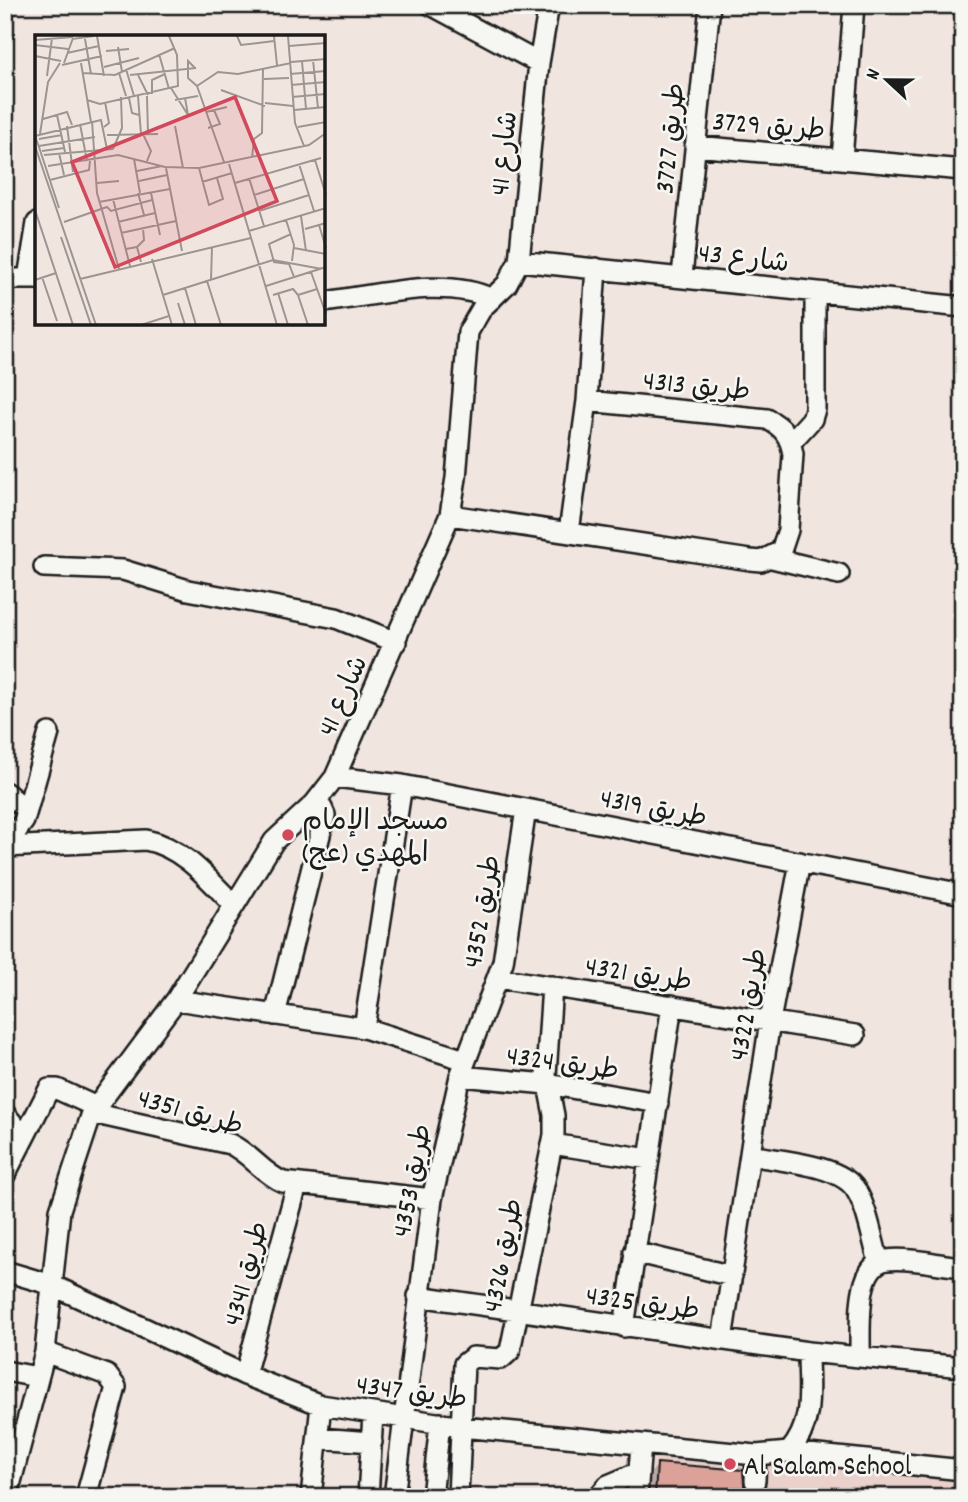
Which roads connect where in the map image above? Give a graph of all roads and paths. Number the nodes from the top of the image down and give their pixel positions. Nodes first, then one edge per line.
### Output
1 (431, 5) edge
2 (549, 5) edge
3 (710, 5) edge
4 (854, 5) edge
5 (539, 62) junction
6 (695, 146) junction
7 (842, 159) junction
8 (963, 170) edge
9 (35, 245) edge
10 (519, 261) junction
11 (596, 268) junction
12 (682, 276) junction
13 (32, 278) edge
14 (5, 279) edge
15 (814, 292) junction
16 (492, 299) junction
17 (326, 302) edge
18 (963, 307) edge
19 (587, 401) junction
20 (791, 442) junction
21 (450, 515) junction
22 (569, 533) junction
23 (772, 558) junction
24 (44, 567) dead end
25 (839, 574) dead end
26 (396, 642) junction
27 (49, 733) dead end
28 (335, 777) junction
29 (402, 785) junction
30 (5, 792) edge
31 (314, 804) junction
32 (526, 809) junction
33 (27, 810) junction
34 (5, 847) edge
35 (800, 862) junction
36 (963, 894) edge
37 (234, 905) junction
38 (498, 978) junction
39 (552, 986) junction
40 (176, 1000) junction
41 (672, 1005) junction
42 (275, 1015) junction
43 (770, 1021) junction
44 (364, 1028) junction
45 (855, 1035) dead end
46 (462, 1068) junction
47 (547, 1084) junction
48 (658, 1102) junction
49 (94, 1110) junction
50 (5, 1114) edge
51 (24, 1137) junction
52 (552, 1144) junction
53 (750, 1155) junction
54 (649, 1159) junction
55 (5, 1175) edge
56 (297, 1185) junction
57 (432, 1199) junction
58 (634, 1252) junction
59 (879, 1262) junction
60 (963, 1267) edge
61 (5, 1271) edge
62 (732, 1276) junction
63 (52, 1285) junction
64 (418, 1296) junction
65 (518, 1311) junction
66 (624, 1327) junction
67 (722, 1340) junction
68 (46, 1352) junction
69 (808, 1352) junction
70 (860, 1356) junction
71 (963, 1367) edge
72 (5, 1371) edge
73 (245, 1375) junction
74 (38, 1377) junction
75 (321, 1405) junction
76 (373, 1413) junction
77 (404, 1418) junction
78 (440, 1423) junction
79 (462, 1427) junction
80 (318, 1438) junction
81 (372, 1442) junction
82 (641, 1444) junction
83 (789, 1451) junction
84 (756, 1455) junction
85 (963, 1470) edge
86 (639, 1472) junction
87 (755, 1481) dead end
88 (8, 1497) edge
89 (86, 1497) edge
90 (311, 1497) edge
91 (368, 1497) edge
92 (394, 1497) edge
93 (432, 1497) edge
94 (458, 1497) edge
95 (598, 1497) edge
96 (638, 1497) edge

1 - 5 street
2 - 5 street, شارع 41
3 - 6 street, طريق 3727
4 - 7 street
5 - 10 street, شارع 41
6 - 7 street, طريق 3729
6 - 12 street, طريق 3727
7 - 8 street, طريق 3729
9 - 13 street
10 - 11 street, شارع 43
10 - 16 street, شارع 41
11 - 12 street, شارع 43
11 - 19 street
12 - 15 street, شارع 43
13 - 14 street
15 - 18 street, شارع 43
15 - 20 street
16 - 17 street
16 - 21 street, شارع 41
19 - 20 street, طريق 4313
19 - 22 street
20 - 23 street
21 - 22 street
21 - 26 street, شارع 41
22 - 23 street
23 - 25 street
24 - 26 street
26 - 28 street, شارع 41
27 - 33 street
28 - 29 street, طريق 4319
28 - 31 street, شارع 41
29 - 32 street, طريق 4319
29 - 44 street
30 - 33 street
31 - 37 street, شارع 41
31 - 42 street
32 - 35 street, طريق 4319
32 - 38 street, طريق 4352
33 - 34 street
34 - 37 street
35 - 36 street, طريق 4319
35 - 43 street, طريق 4322
37 - 40 street, شارع 41
38 - 39 street, طريق 4321
38 - 46 street, طريق 4352
39 - 41 street, طريق 4321
39 - 47 street, طريق 4326
40 - 42 street
40 - 49 street, شارع 41
41 - 43 street, طريق 4321
41 - 48 street
42 - 44 street
43 - 45 street, طريق 4321
43 - 53 street, طريق 4322
44 - 46 street
46 - 47 street, طريق 4324
46 - 57 street, طريق 4353
47 - 48 street, طريق 4324
47 - 52 street, طريق 4326
48 - 54 street
49 - 51 street, طريق 4351
49 - 56 street, طريق 4351
49 - 63 street, شارع 41
50 - 51 street
51 - 55 street
52 - 54 street
52 - 65 street, طريق 4326
53 - 59 street
53 - 62 street, طريق 4322
54 - 58 street
56 - 57 street, طريق 4351
56 - 73 street, طريق 4341
57 - 64 street, طريق 4353
58 - 62 street
58 - 66 street
59 - 60 street
59 - 70 street
61 - 63 street, طريق 4347
62 - 67 street, طريق 4322
63 - 68 street, شارع 41
63 - 73 street, طريق 4347
64 - 65 street, طريق 4325
64 - 77 street, طريق 4353
65 - 66 street, طريق 4325
65 - 79 street, طريق 4326
66 - 67 street, طريق 4325
67 - 69 street, طريق 4325
68 - 74 street, شارع 41
68 - 89 street
69 - 70 street, طريق 4325
69 - 83 street
70 - 71 street, طريق 4325
72 - 74 street
73 - 75 street, طريق 4347
74 - 88 street, شارع 41
75 - 76 street, طريق 4347
75 - 80 street
76 - 77 street, طريق 4347
76 - 81 street
77 - 78 street, طريق 4347
77 - 92 street, طريق 4353
78 - 79 street, طريق 4347
78 - 93 street
79 - 82 street, طريق 4347
79 - 94 street, طريق 4326
80 - 81 street
80 - 90 street
81 - 91 street
82 - 84 street, طريق 4347
82 - 86 street
83 - 84 street, طريق 4347
83 - 85 street, طريق 4347
84 - 87 street
86 - 95 street
86 - 96 street

